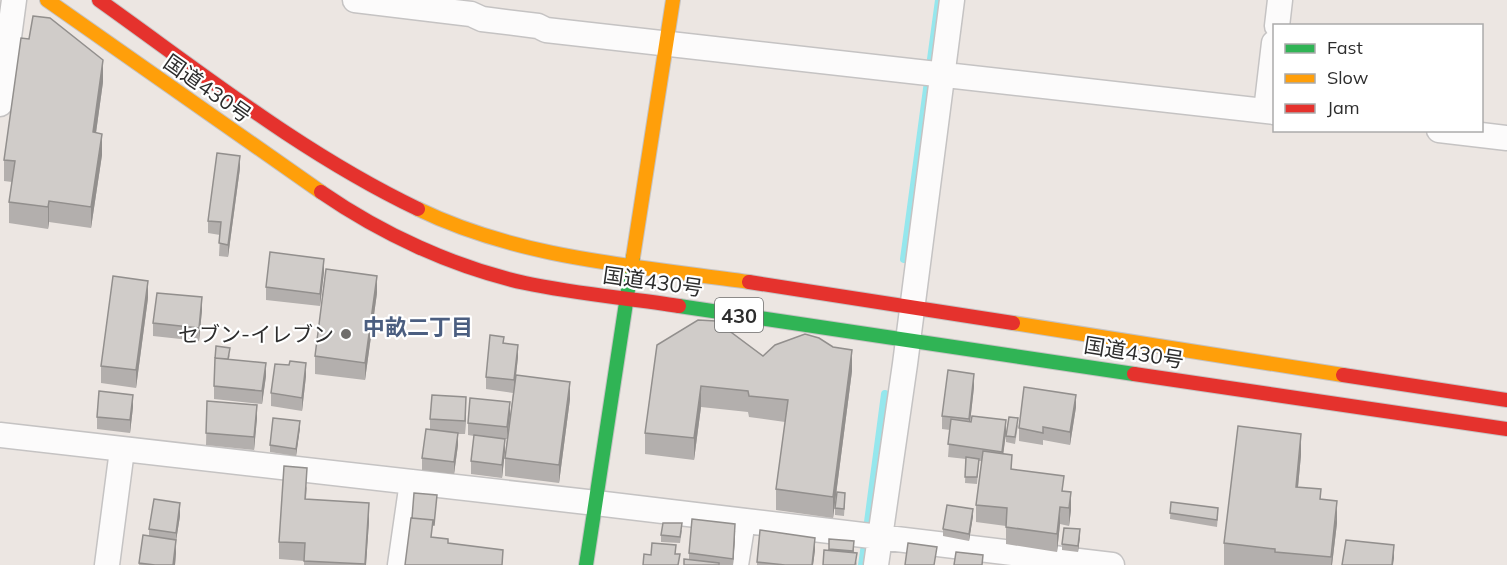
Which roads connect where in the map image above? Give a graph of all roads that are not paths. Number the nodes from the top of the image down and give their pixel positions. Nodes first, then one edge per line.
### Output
1 (14, 0) edge
2 (47, 0) edge
3 (355, 0) edge
4 (673, 0) edge
5 (952, 0) edge
6 (1280, 0) edge
7 (106, 2) edge
8 (472, 7) edge
9 (1277, 24) edge
10 (90, 30) junction
11 (666, 43) junction
12 (1273, 70) edge
13 (933, 73) junction
14 (0, 104) edge
15 (1270, 111) edge
16 (1456, 132) edge
17 (1507, 138) edge
18 (632, 264) junction
19 (627, 299) junction
20 (911, 306) junction
21 (908, 339) junction
22 (1507, 400) edge
23 (1507, 429) edge
24 (0, 435) edge
25 (122, 450) junction
26 (412, 482) junction
27 (596, 503) junction
28 (743, 521) junction
29 (879, 538) junction
30 (107, 565) edge
31 (400, 565) edge
32 (586, 565) edge
33 (736, 565) edge
34 (876, 565) edge
35 (1112, 565) edge

1 - 14 street
2 - 10 main road, 国道430号 / 430
3 - 8 street
4 - 11 main road
5 - 13 street
6 - 9 street
7 - 10 street
7 - 18 main road, 国道430号 / 430
8 - 11 street
10 - 19 main road, 国道430号 / 430
11 - 13 street
11 - 18 main road
12 - 15 street
13 - 15 street
13 - 20 street
16 - 17 street
18 - 19 main road
18 - 20 main road, 国道430号 / 430
19 - 21 main road, 国道430号 / 430
19 - 27 main road
20 - 21 street
20 - 22 main road, 国道430号 / 430
21 - 23 main road, 国道430号 / 430
21 - 29 street
24 - 25 street
25 - 26 street
25 - 30 street
26 - 27 street
26 - 31 street
27 - 28 street
27 - 32 main road
28 - 29 street
28 - 33 street
29 - 34 street
29 - 35 street

